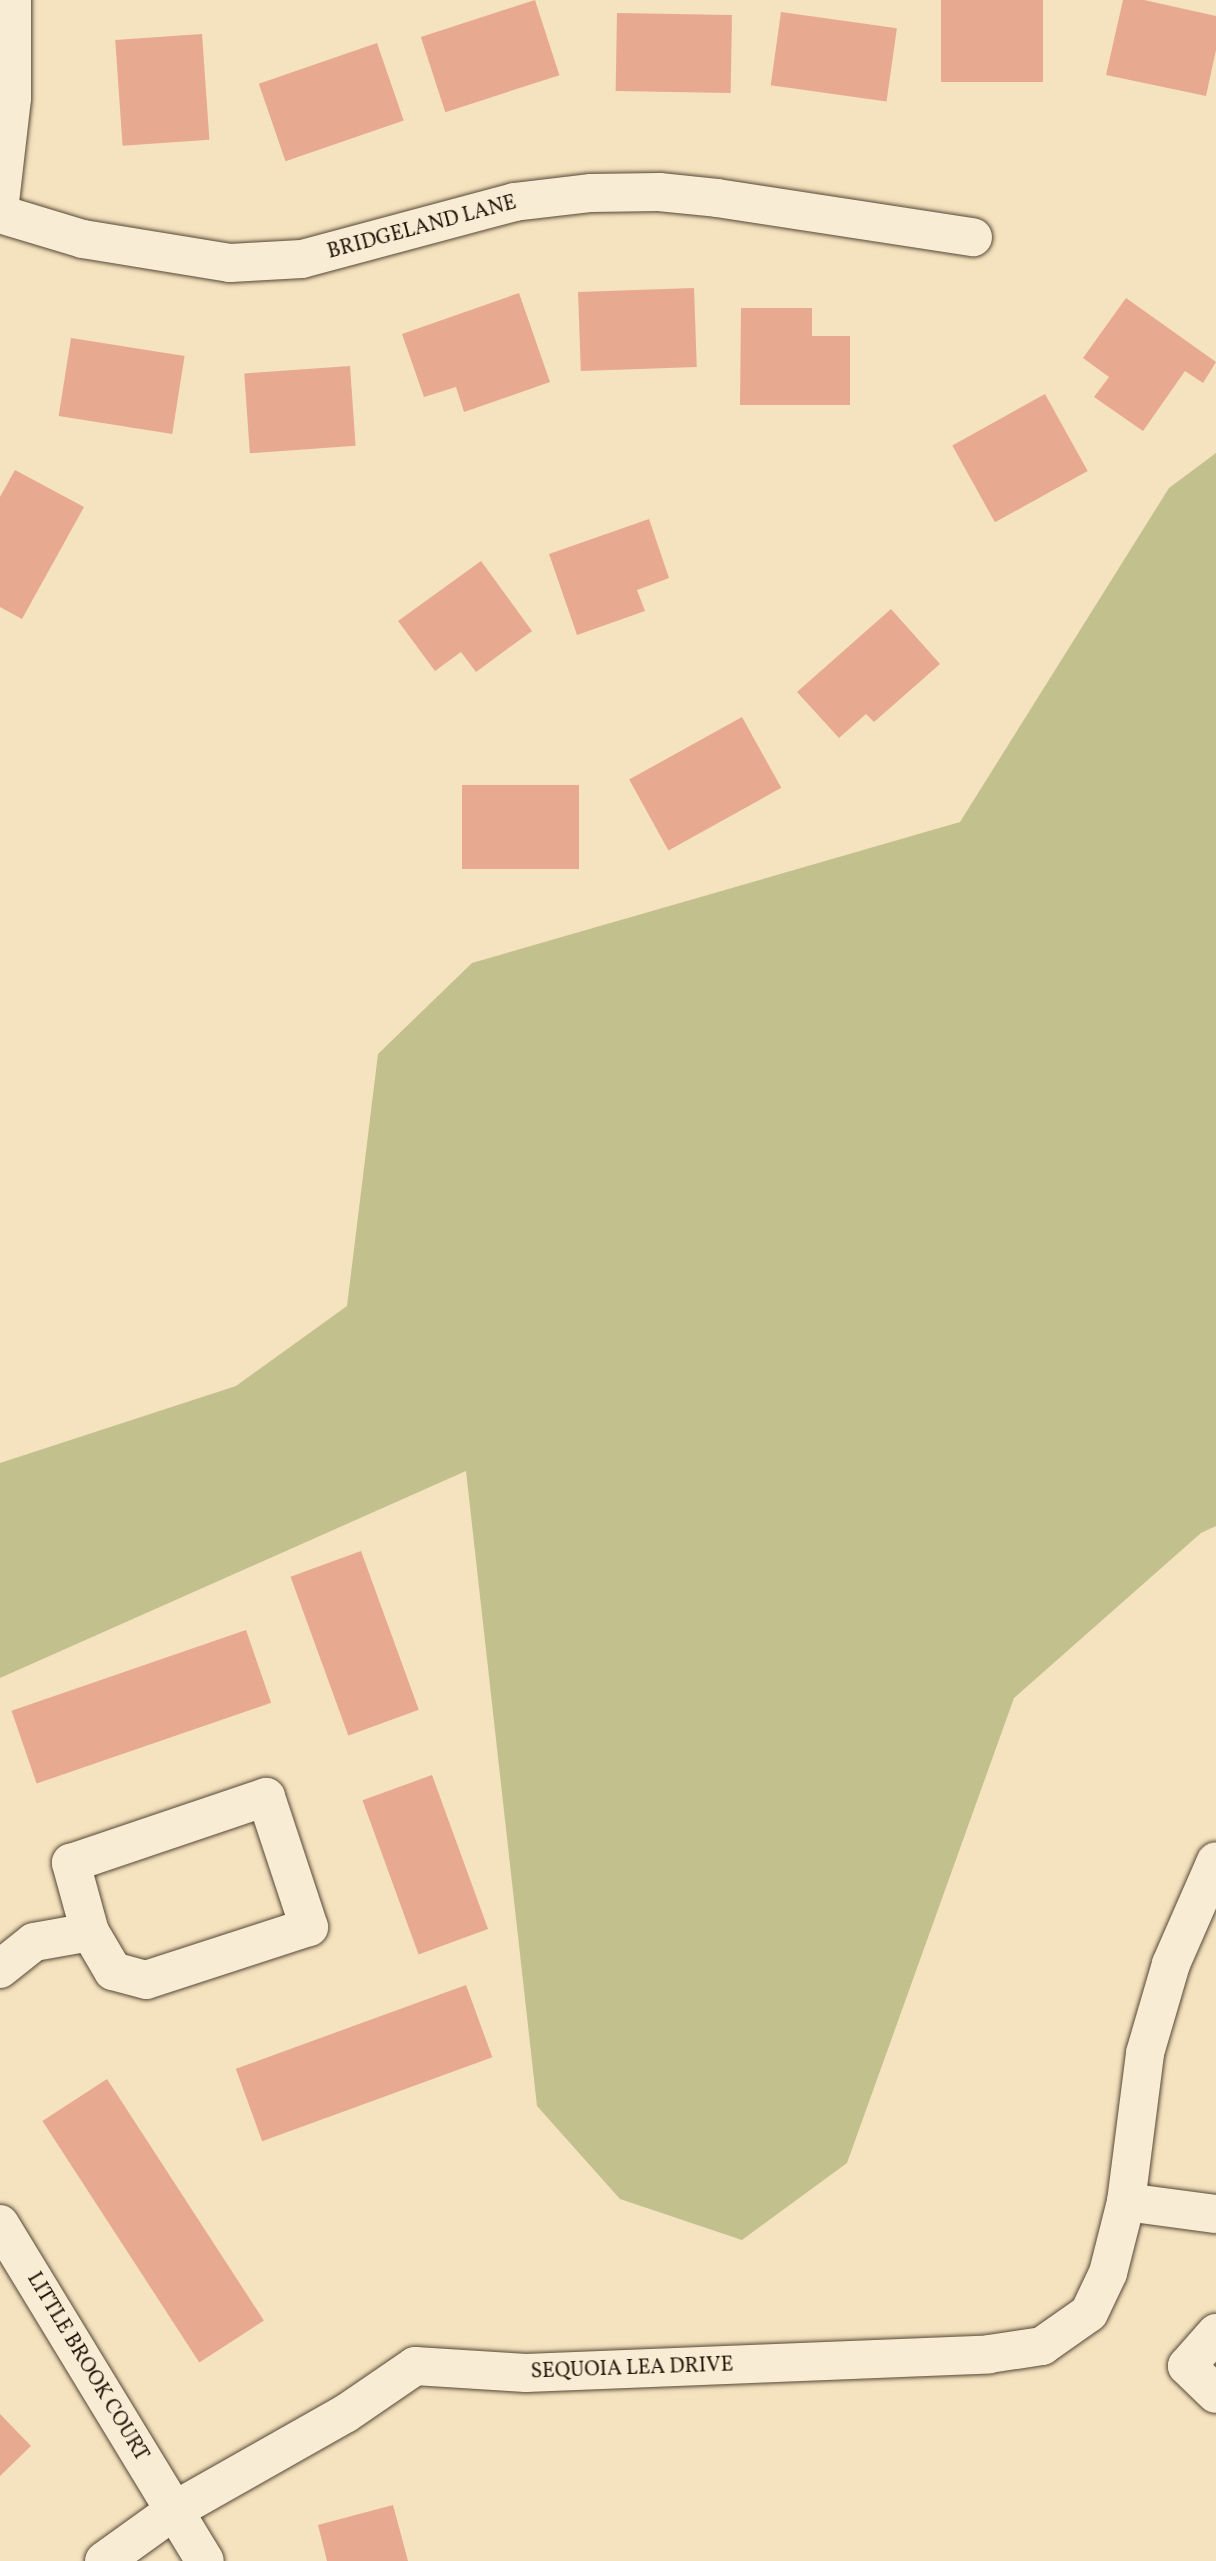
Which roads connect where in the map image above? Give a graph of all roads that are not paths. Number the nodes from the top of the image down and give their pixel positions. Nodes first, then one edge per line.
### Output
1 (12, 0) edge
2 (0, 202) edge
3 (0, 214) edge
4 (972, 237) dead end
5 (1216, 1861) edge
6 (90, 1932) junction
7 (0, 1969) edge
8 (1126, 2202) junction
9 (1216, 2214) edge
10 (0, 2224) edge
11 (1216, 2333) edge
12 (1216, 2394) edge
13 (175, 2510) junction
14 (104, 2561) edge
15 (205, 2561) edge

1 - 2 street
3 - 4 street, BRIDGELAND LANE
5 - 8 street, SEQUOIA LEA DRIVE
6 - 6 street
6 - 7 street
8 - 9 street
8 - 13 street, SEQUOIA LEA DRIVE
10 - 13 street, LITTLE BROOK COURT
11 - 12 street
13 - 14 street, SEQUOIA LEA DRIVE
13 - 15 street, LITTLE BROOK COURT

